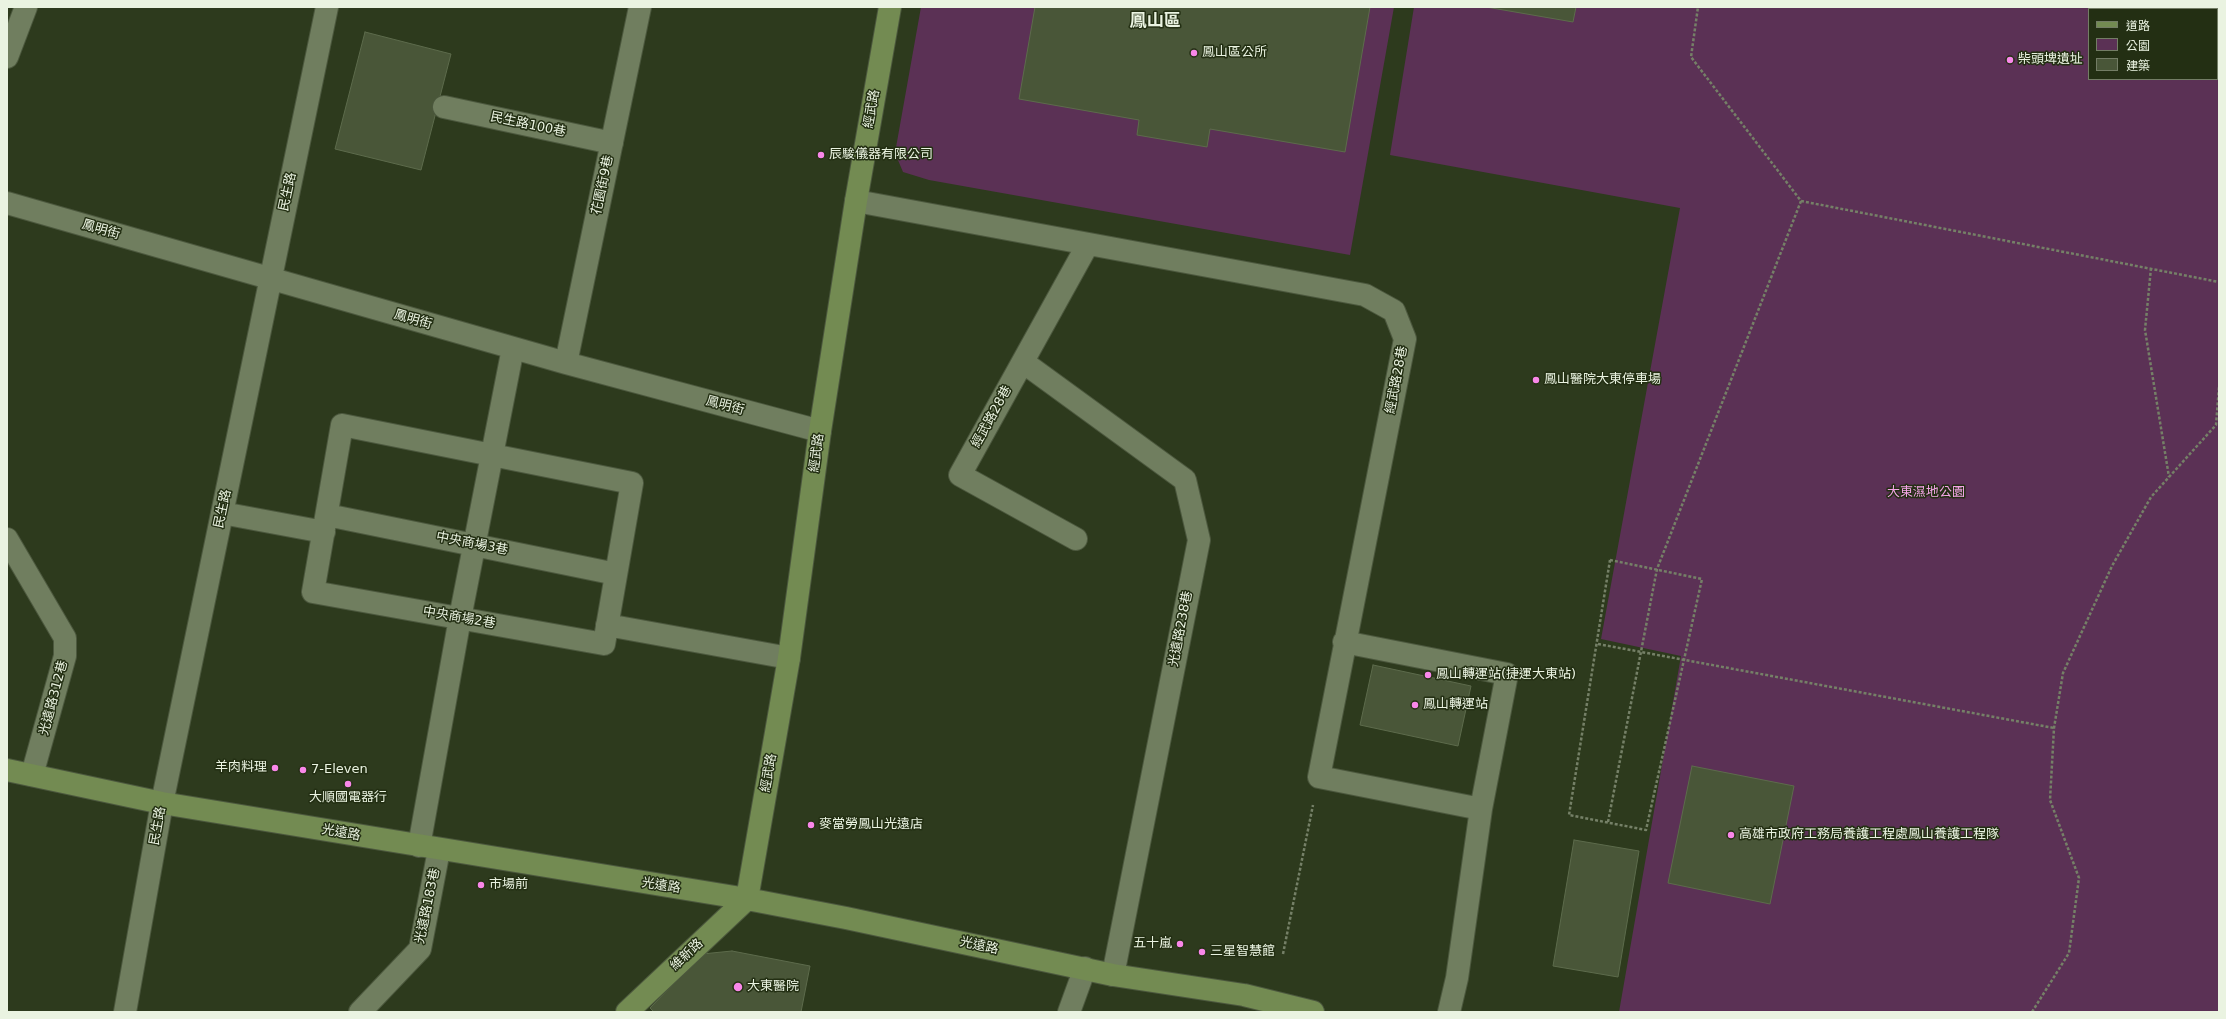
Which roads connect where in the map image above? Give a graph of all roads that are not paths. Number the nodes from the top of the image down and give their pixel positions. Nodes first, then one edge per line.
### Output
1 (26, 7) edge
2 (327, 7) edge
3 (640, 7) edge
4 (890, 7) edge
5 (7, 57) edge
6 (444, 107) dead end
7 (612, 142) junction
8 (856, 201) junction
9 (7, 203) edge
10 (1088, 244) junction
11 (270, 279) junction
12 (513, 348) junction
13 (1023, 362) junction
14 (566, 363) junction
15 (820, 431) junction
16 (493, 454) junction
17 (222, 513) junction
18 (325, 523) junction
19 (7, 539) edge
20 (1076, 539) dead end
21 (475, 545) junction
22 (616, 574) junction
23 (460, 618) junction
24 (605, 635) junction
25 (1344, 642) junction
26 (789, 658) junction
27 (7, 770) edge
28 (32, 776) junction
29 (162, 803) junction
30 (1481, 809) junction
31 (429, 848) junction
32 (747, 899) junction
33 (1085, 968) junction
34 (1113, 975) junction
35 (124, 1012) edge
36 (360, 1012) edge
37 (627, 1012) edge
38 (1069, 1012) edge
39 (1313, 1012) edge
40 (1449, 1012) edge

1 - 5 street
2 - 11 street, 民生路
3 - 7 street, 花園街9巷
4 - 8 main road, 經武路
6 - 7 street, 民生路100巷
7 - 14 street, 花園街9巷
8 - 10 street, 經武路28巷
8 - 15 main road, 經武路
9 - 11 street, 鳳明街
10 - 13 street, 經武路28巷
10 - 25 street, 經武路28巷
11 - 12 street, 鳳明街
11 - 17 street, 民生路
12 - 14 street, 鳳明街
12 - 16 street, 光遠路183巷
13 - 20 street, 經武路28巷
13 - 34 street, 光遠路238巷
14 - 15 street, 鳳明街
15 - 26 main road, 經武路
16 - 18 street
16 - 21 street, 光遠路183巷
16 - 22 street
17 - 18 street, 中央商場3巷
17 - 29 street, 民生路
18 - 21 street, 中央商場3巷
18 - 23 street, 中央商場2巷
19 - 28 street, 光遠路312巷
21 - 22 street, 中央商場3巷
21 - 23 street, 光遠路183巷
22 - 24 street
23 - 24 street, 中央商場2巷
23 - 31 street, 光遠路183巷
24 - 26 street, 中央商場2巷
25 - 30 street, 經武路28巷
25 - 30 street
26 - 32 main road, 經武路
27 - 28 main road, 光遠路
28 - 29 main road, 光遠路
29 - 31 main road, 光遠路
29 - 35 street, 民生路
30 - 40 street
31 - 32 main road, 光遠路
31 - 36 street, 光遠路183巷
32 - 33 main road, 光遠路
32 - 37 main road, 維新路
33 - 34 main road, 光遠路
33 - 38 street
34 - 39 main road, 光遠路

